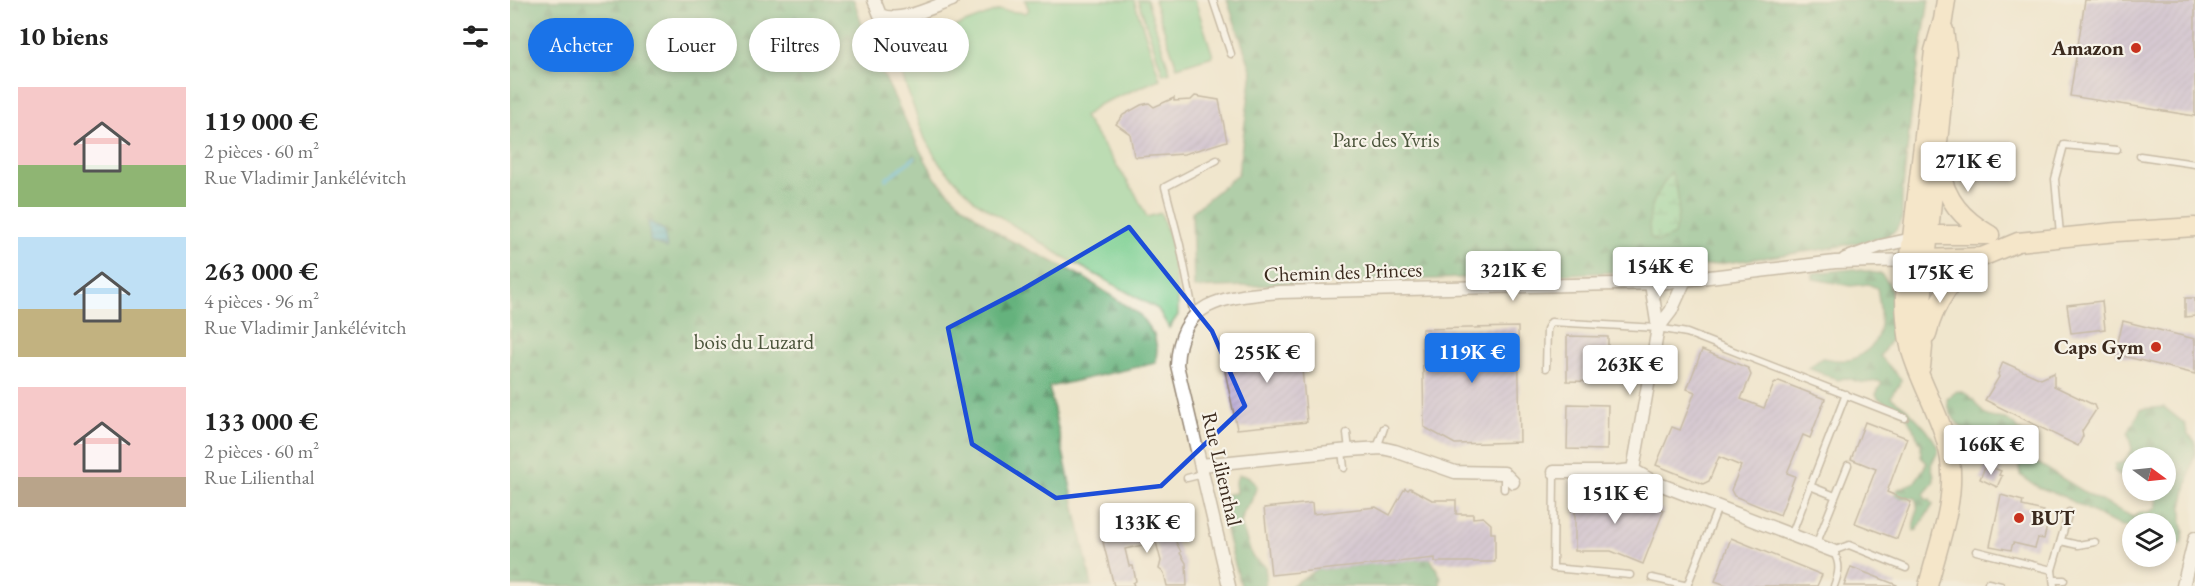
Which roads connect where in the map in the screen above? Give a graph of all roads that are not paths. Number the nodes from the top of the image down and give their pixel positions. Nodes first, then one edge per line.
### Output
1 (874, 0) edge
2 (952, 0) edge
3 (1213, 0) edge
4 (1946, 0) edge
5 (1943, 20) junction
6 (1231, 54) dead end
7 (2117, 150) dead end
8 (2140, 156) dead end
9 (1936, 157) junction
10 (1217, 160) dead end
11 (2195, 164) edge
12 (2195, 227) edge
13 (1990, 235) junction
14 (1920, 237) junction
15 (2061, 238) junction
16 (2018, 242) junction
17 (1982, 257) junction
18 (1917, 260) junction
19 (1835, 262) junction
20 (1685, 280) junction
21 (1651, 284) junction
22 (1194, 315) junction
23 (1185, 327) joint
24 (1658, 328) junction
25 (1923, 348) junction
26 (1546, 368) dead end
27 (1921, 374) junction
28 (1846, 394) junction
29 (1905, 418) dead end
30 (1384, 428) dead end
31 (1347, 433) dead end
32 (1377, 448) junction
33 (1345, 450) junction
34 (1848, 465) dead end
35 (1344, 468) dead end
36 (1202, 470) junction
37 (1633, 470) junction
38 (1554, 472) joint
39 (1187, 478) dead end
40 (1507, 481) dead end
41 (1810, 486) junction
42 (1835, 496) junction
43 (1719, 506) junction
44 (2068, 512) dead end
45 (1791, 536) junction
46 (2195, 540) edge
47 (2061, 541) junction
48 (2095, 542) dead end
49 (1816, 545) junction
50 (1833, 551) junction
51 (1976, 551) dead end
52 (1906, 568) dead end
53 (2052, 570) junction
54 (1630, 575) dead end
55 (1652, 578) dead end
56 (2064, 580) dead end
57 (2054, 583) edge
58 (1229, 586) edge
59 (1687, 586) edge
60 (1833, 586) edge
61 (1928, 586) edge
62 (1988, 586) edge
63 (2001, 586) edge
64 (2183, 586) edge

1 - 2 street
3 - 6 lane
4 - 5 main road
5 - 9 main road
5 - 14 main road
7 - 15 lane
8 - 11 lane
9 - 13 main road
9 - 14 main road
10 - 22 lane
12 - 15 main road
13 - 14 main road
13 - 16 main road
14 - 18 main road
14 - 19 street, Chemin des Princes
15 - 16 main road
16 - 17 main road
17 - 18 main road
17 - 25 main road
18 - 19 street, Chemin des Princes
18 - 25 main road
18 - 27 main road
19 - 20 street, Chemin des Princes
20 - 21 street, Chemin des Princes
20 - 24 street
21 - 22 street, Chemin des Princes
21 - 24 street
22 - 23 street, Chemin des Princes
23 - 36 street, Rue Lilienthal
24 - 26 lane
24 - 28 lane
24 - 37 street
25 - 27 main road
27 - 61 main road
28 - 29 lane
28 - 41 lane
30 - 32 lane
31 - 33 lane
32 - 33 street
32 - 40 street
33 - 35 lane
33 - 36 street
34 - 42 lane
36 - 39 lane
36 - 58 street, Rue Lilienthal
37 - 38 street
37 - 43 street
38 - 54 lane
41 - 42 lane
41 - 45 lane
42 - 49 lane
43 - 45 street
43 - 59 lane
44 - 47 lane
45 - 49 street
46 - 64 street
47 - 48 lane
47 - 53 lane
49 - 50 street
50 - 52 lane
50 - 60 lane
51 - 53 lane
53 - 57 lane
55 - 59 lane
56 - 57 lane
62 - 63 lane

